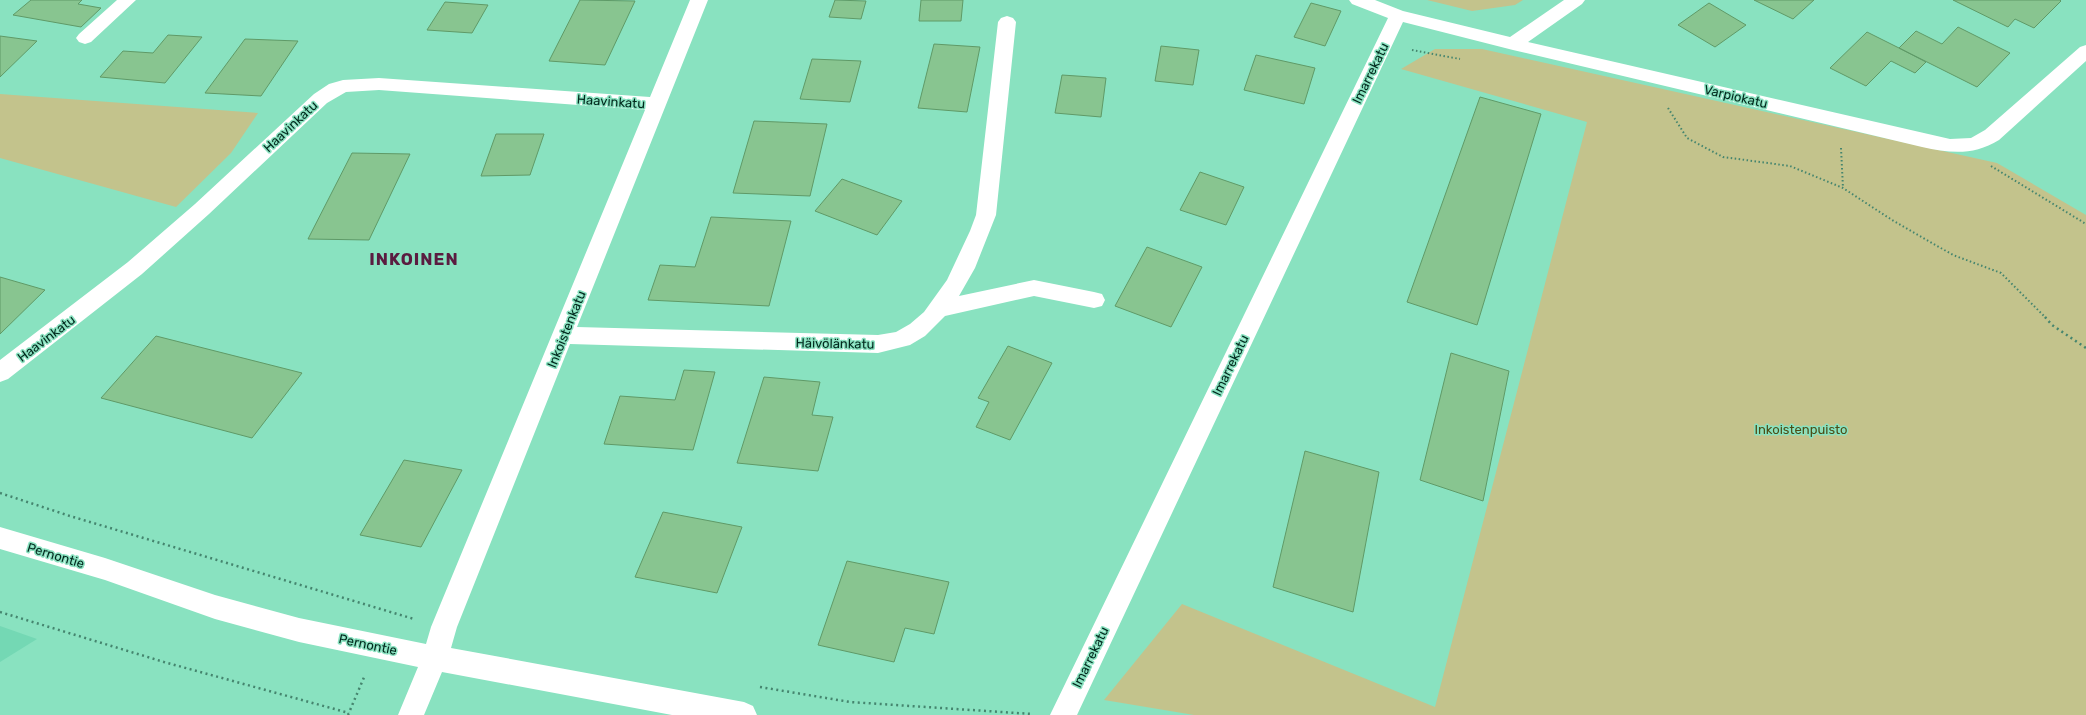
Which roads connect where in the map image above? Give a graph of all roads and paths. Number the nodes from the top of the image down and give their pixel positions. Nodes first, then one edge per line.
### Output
1 (127, 0) edge
2 (699, 0) edge
3 (1358, 0) edge
4 (1576, 0) edge
5 (1398, 15) junction
6 (1007, 22) dead end
7 (85, 38) dead end
8 (1512, 44) junction
9 (2086, 51) edge
10 (656, 104) junction
11 (1666, 104) dead end
12 (1841, 146) dead end
13 (1960, 147) junction
14 (1843, 188) junction
15 (2086, 224) edge
16 (1094, 300) dead end
17 (936, 310) junction
18 (564, 335) junction
19 (2086, 348) edge
20 (0, 373) edge
21 (0, 493) edge
22 (0, 538) edge
23 (0, 612) edge
24 (444, 627) junction
25 (435, 658) junction
26 (754, 686) dead end
27 (349, 713) dead end
28 (411, 715) edge
29 (744, 715) edge
30 (1040, 715) edge
31 (1063, 715) edge

1 - 7 street
2 - 10 street, Inkoistenkatu
3 - 5 street, Varpiokatu
4 - 8 street
5 - 8 street, Varpiokatu
5 - 31 street, Imarrekatu
6 - 17 street, Häivölänkatu
8 - 13 street, Varpiokatu
9 - 13 street, Varpiokatu
10 - 18 street, Inkoistenkatu
10 - 20 street, Haavinkatu
11 - 14 path
12 - 14 path
13 - 15 path
14 - 19 path
16 - 17 street
17 - 18 street, Häivölänkatu
18 - 24 street, Inkoistenkatu
21 - 24 path
22 - 25 street, Pernontie
23 - 27 path
24 - 25 street, Inkoistenkatu
25 - 28 street, Inkoistenkatu
25 - 29 street, Pernontie
26 - 30 path

